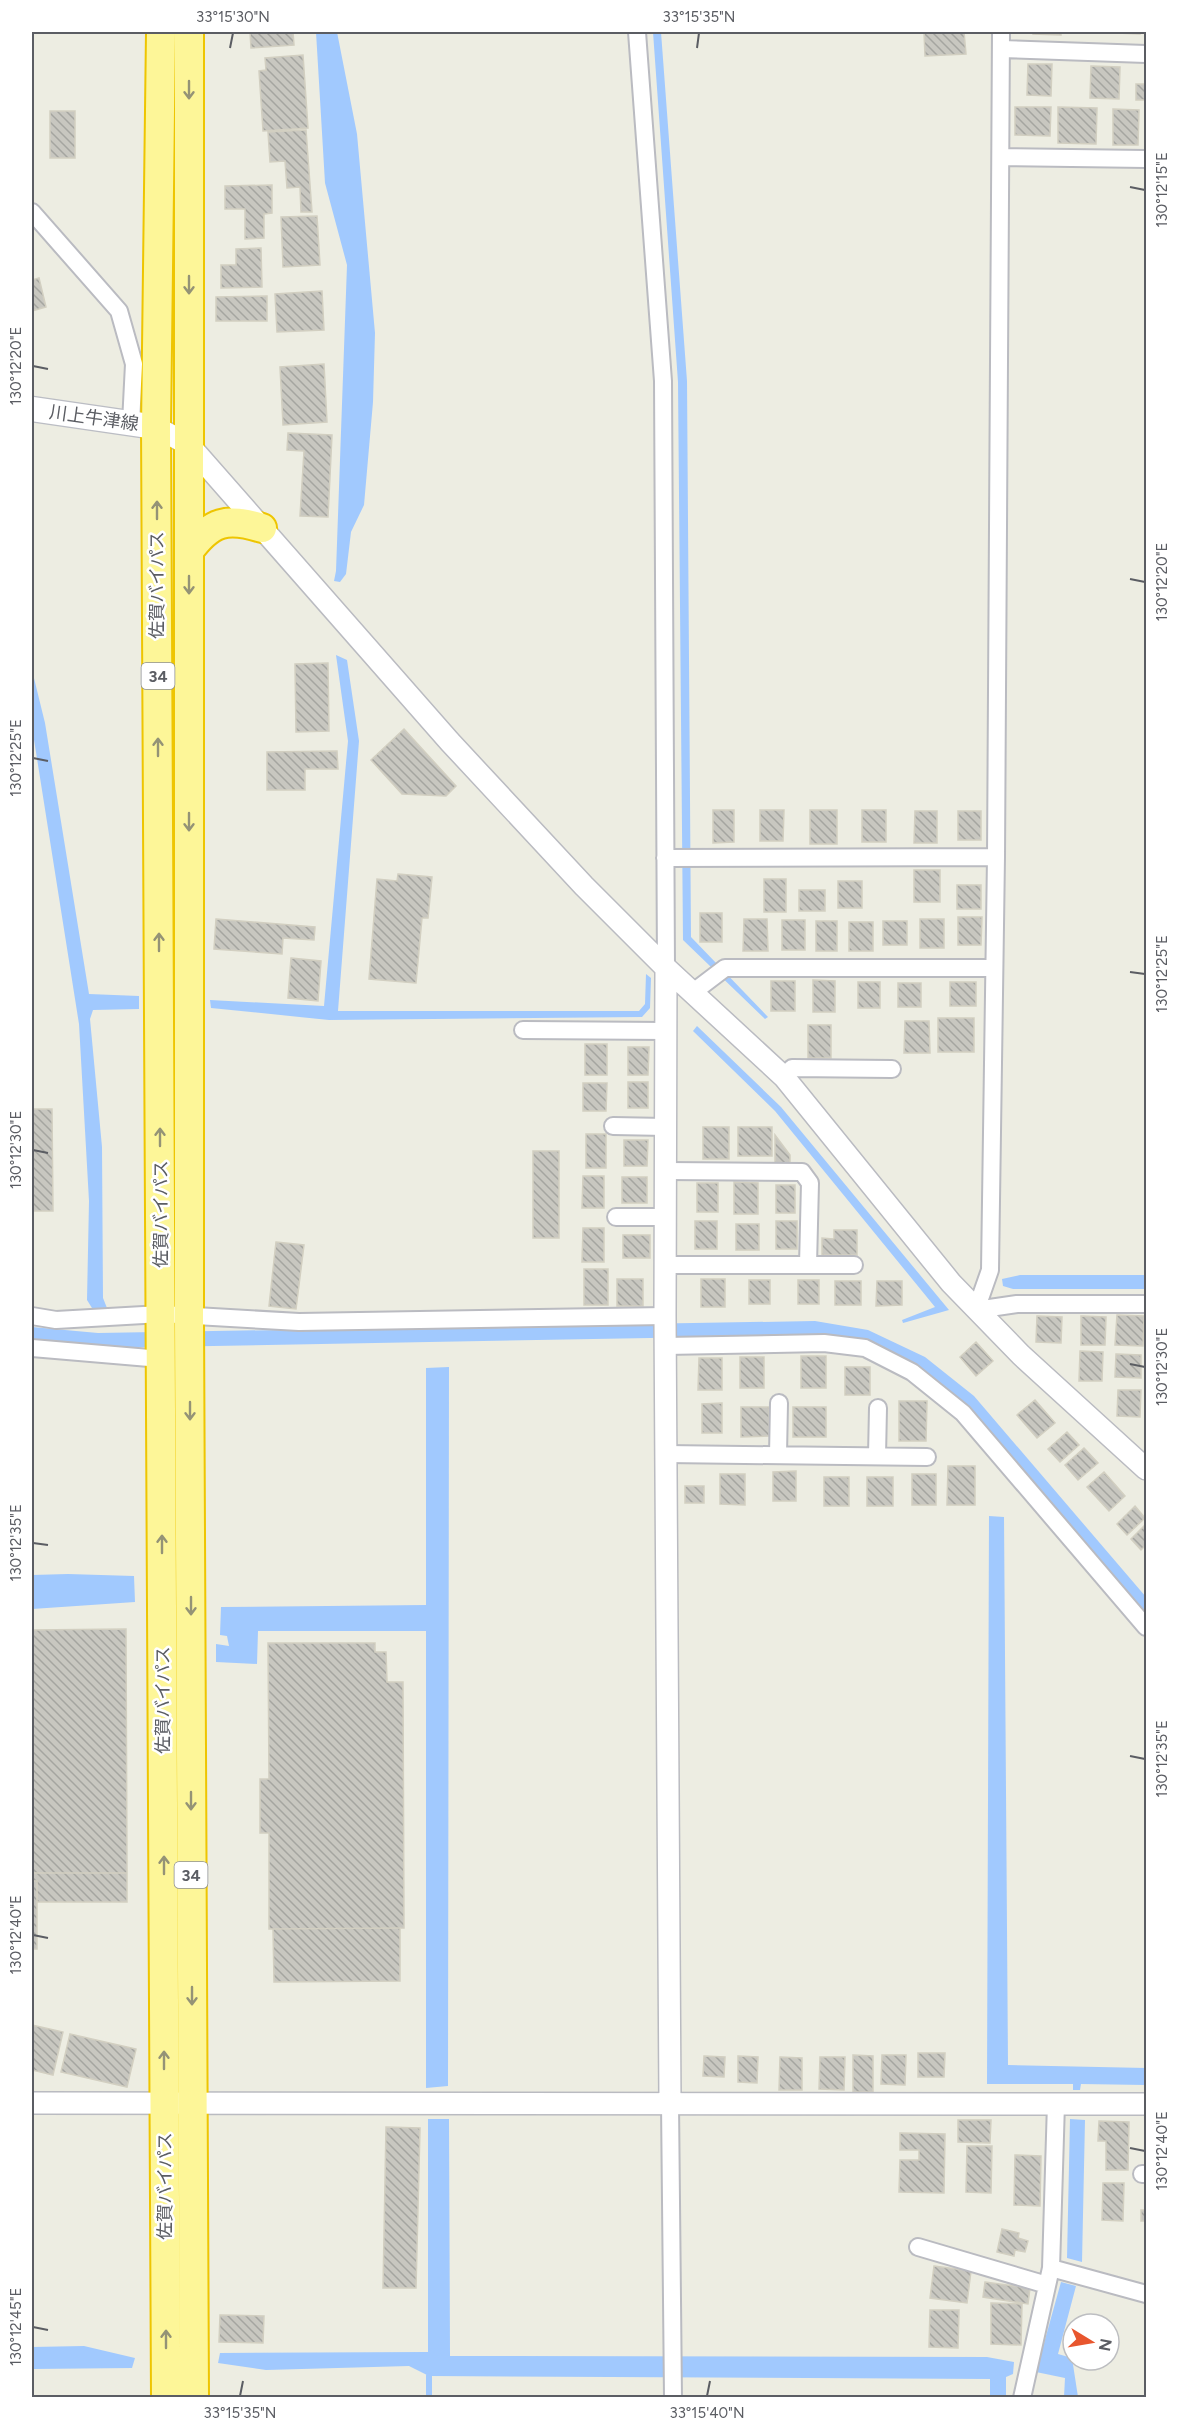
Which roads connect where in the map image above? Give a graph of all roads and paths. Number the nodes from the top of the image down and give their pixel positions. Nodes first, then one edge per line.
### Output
1 (161, 32) edge
2 (189, 32) edge
3 (637, 32) edge
4 (1001, 32) edge
5 (1001, 49) junction
6 (1146, 54) edge
7 (1001, 157) junction
8 (1146, 159) edge
9 (32, 212) edge
10 (32, 410) edge
11 (143, 425) junction
12 (189, 445) junction
13 (262, 528) junction
14 (189, 551) junction
15 (996, 857) junction
16 (665, 858) junction
17 (666, 968) junction
18 (994, 968) junction
19 (692, 993) junction
20 (523, 1030) dead end
21 (667, 1031) junction
22 (892, 1069) dead end
23 (783, 1077) junction
24 (613, 1126) dead end
25 (666, 1126) junction
26 (666, 1171) junction
27 (616, 1216) dead end
28 (666, 1216) junction
29 (665, 1265) junction
30 (808, 1265) junction
31 (854, 1265) dead end
32 (1146, 1304) edge
33 (976, 1310) junction
34 (32, 1316) edge
35 (665, 1316) junction
36 (175, 1318) junction
37 (665, 1346) junction
38 (32, 1348) edge
39 (161, 1356) junction
40 (779, 1403) dead end
41 (878, 1408) dead end
42 (666, 1454) junction
43 (778, 1455) junction
44 (877, 1456) junction
45 (927, 1457) dead end
46 (1143, 1459) edge
47 (1146, 1628) edge
48 (32, 2103) edge
49 (178, 2103) junction
50 (670, 2103) junction
51 (1056, 2103) junction
52 (1146, 2104) edge
53 (918, 2247) dead end
54 (1051, 2268) junction
55 (1047, 2285) junction
56 (1146, 2294) edge
57 (673, 2391) edge
58 (166, 2397) edge
59 (194, 2397) edge
60 (1022, 2397) edge

1 - 11 highway, 佐賀バイパス / 34
2 -> 12 highway, 佐賀バイパス / 34
3 - 16 street
4 - 5 street
5 - 6 street
5 - 7 street
7 - 8 street
7 - 15 street
9 - 11 street
10 - 11 main road, 川上牛津線
11 - 12 street
36 -> 11 highway, 佐賀バイパス / 34
12 - 13 street
12 - 14 highway, 佐賀バイパス / 34
13 - 14 highway
13 - 17 street
14 -> 36 highway, 佐賀バイパス / 34
15 - 16 street
15 - 18 street
16 - 17 street
17 - 19 street
17 - 21 street
18 - 19 street
18 - 33 street
19 - 23 street
20 - 21 street
21 - 25 street
22 - 23 street
23 - 33 street
24 - 25 street
25 - 26 street
26 - 28 street
26 - 30 street
27 - 28 street
28 - 29 street
29 - 30 street
29 - 35 street
30 - 31 street
32 - 33 street
33 - 46 street
34 - 36 street
35 - 36 street
35 - 37 street
36 - 39 highway, 佐賀バイパス / 34
36 -> 49 highway, 佐賀バイパス / 34
37 - 42 street
37 - 47 street
38 - 39 street
49 -> 39 highway, 佐賀バイパス / 34
40 - 43 street
41 - 44 street
42 - 43 street
42 - 50 street
43 - 44 street
44 - 45 street
48 - 49 street
49 - 50 street
58 -> 49 highway, 佐賀バイパス / 34
49 - 59 highway, 佐賀バイパス / 34
50 - 51 street
50 - 57 street
51 - 52 street
51 - 54 street
53 - 55 street
54 - 55 street
54 - 56 street
55 - 60 street

